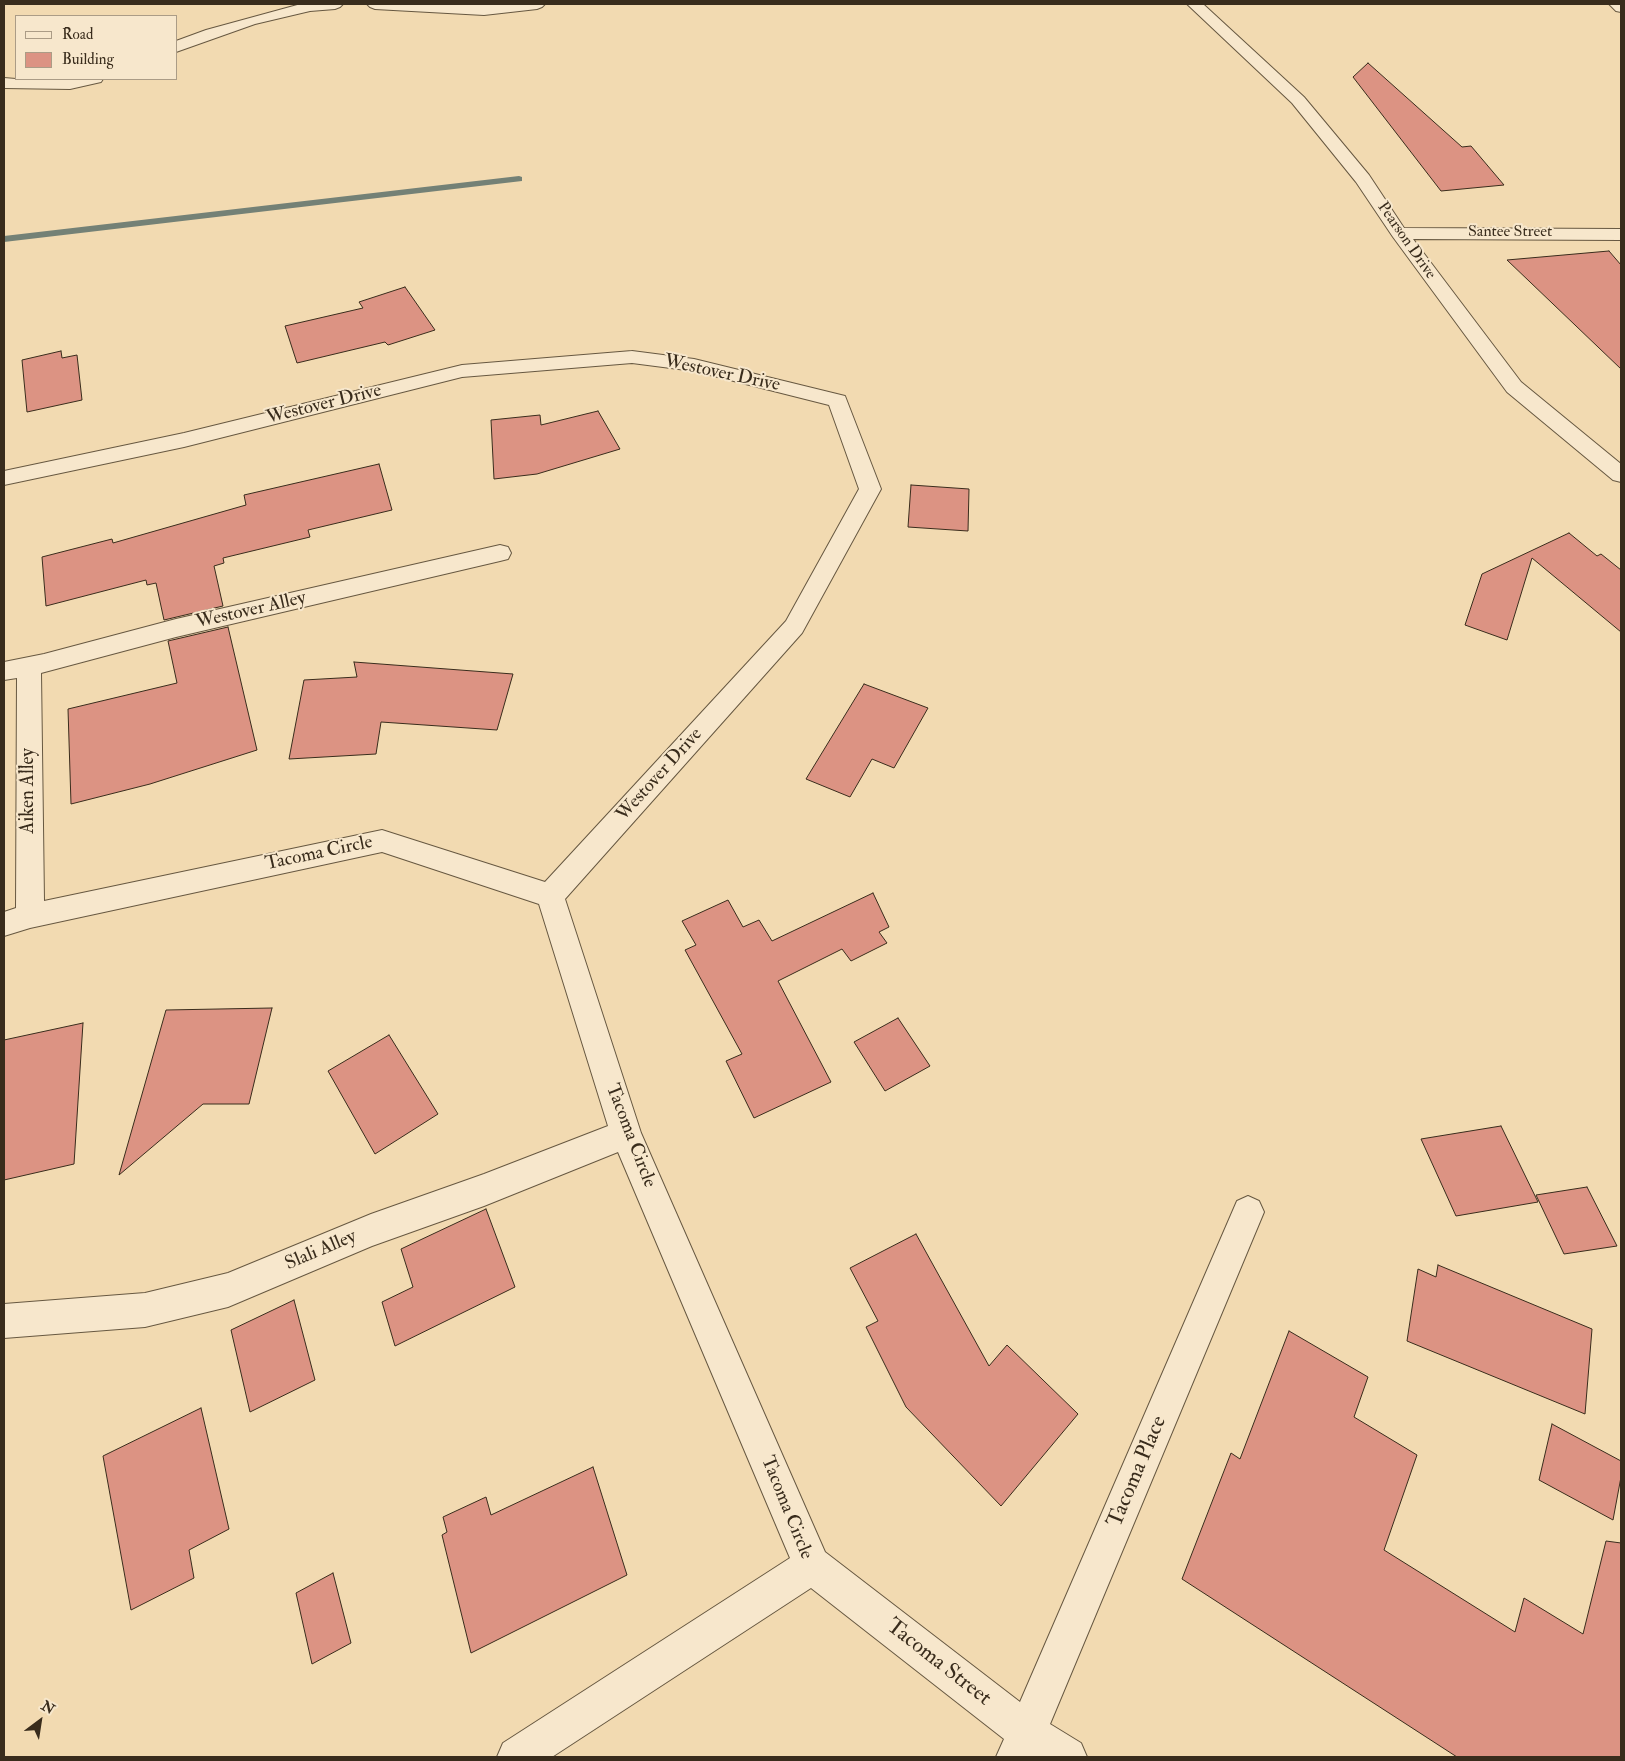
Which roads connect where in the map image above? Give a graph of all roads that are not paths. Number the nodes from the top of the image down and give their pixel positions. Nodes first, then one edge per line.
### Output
1 (335, 4) edge
2 (375, 4) edge
3 (537, 4) edge
4 (1194, 4) edge
5 (1616, 4) edge
6 (1621, 8) edge
7 (178, 46) edge
8 (90, 80) edge
9 (4, 83) edge
10 (1398, 233) junction
11 (1621, 234) edge
12 (1621, 475) edge
13 (4, 478) edge
14 (500, 553) dead end
15 (16, 669) edge
16 (550, 896) junction
17 (30, 916) junction
18 (4, 924) edge
19 (626, 1134) junction
20 (1248, 1212) dead end
21 (4, 1321) edge
22 (812, 1564) junction
23 (1022, 1745) edge
24 (517, 1757) edge
25 (1067, 1757) edge

1 - 7 street
2 - 3 street
4 - 10 street, Pearson Drive
5 - 6 street
8 - 9 street
10 - 11 street, Santee Street
10 - 12 street, Pearson Drive
13 - 16 street, Westover Drive
14 - 15 street, Westover Alley
15 - 17 street, Aiken Alley
16 - 17 street, Tacoma Circle
16 - 19 street, Tacoma Circle
17 - 18 street, Tacoma Circle
19 - 21 street, Slali Alley
19 - 22 street, Tacoma Circle
20 - 23 street, Tacoma Place
22 - 23 street, Tacoma Street
22 - 24 street, Tacoma Circle
23 - 25 street, Tacoma Street

